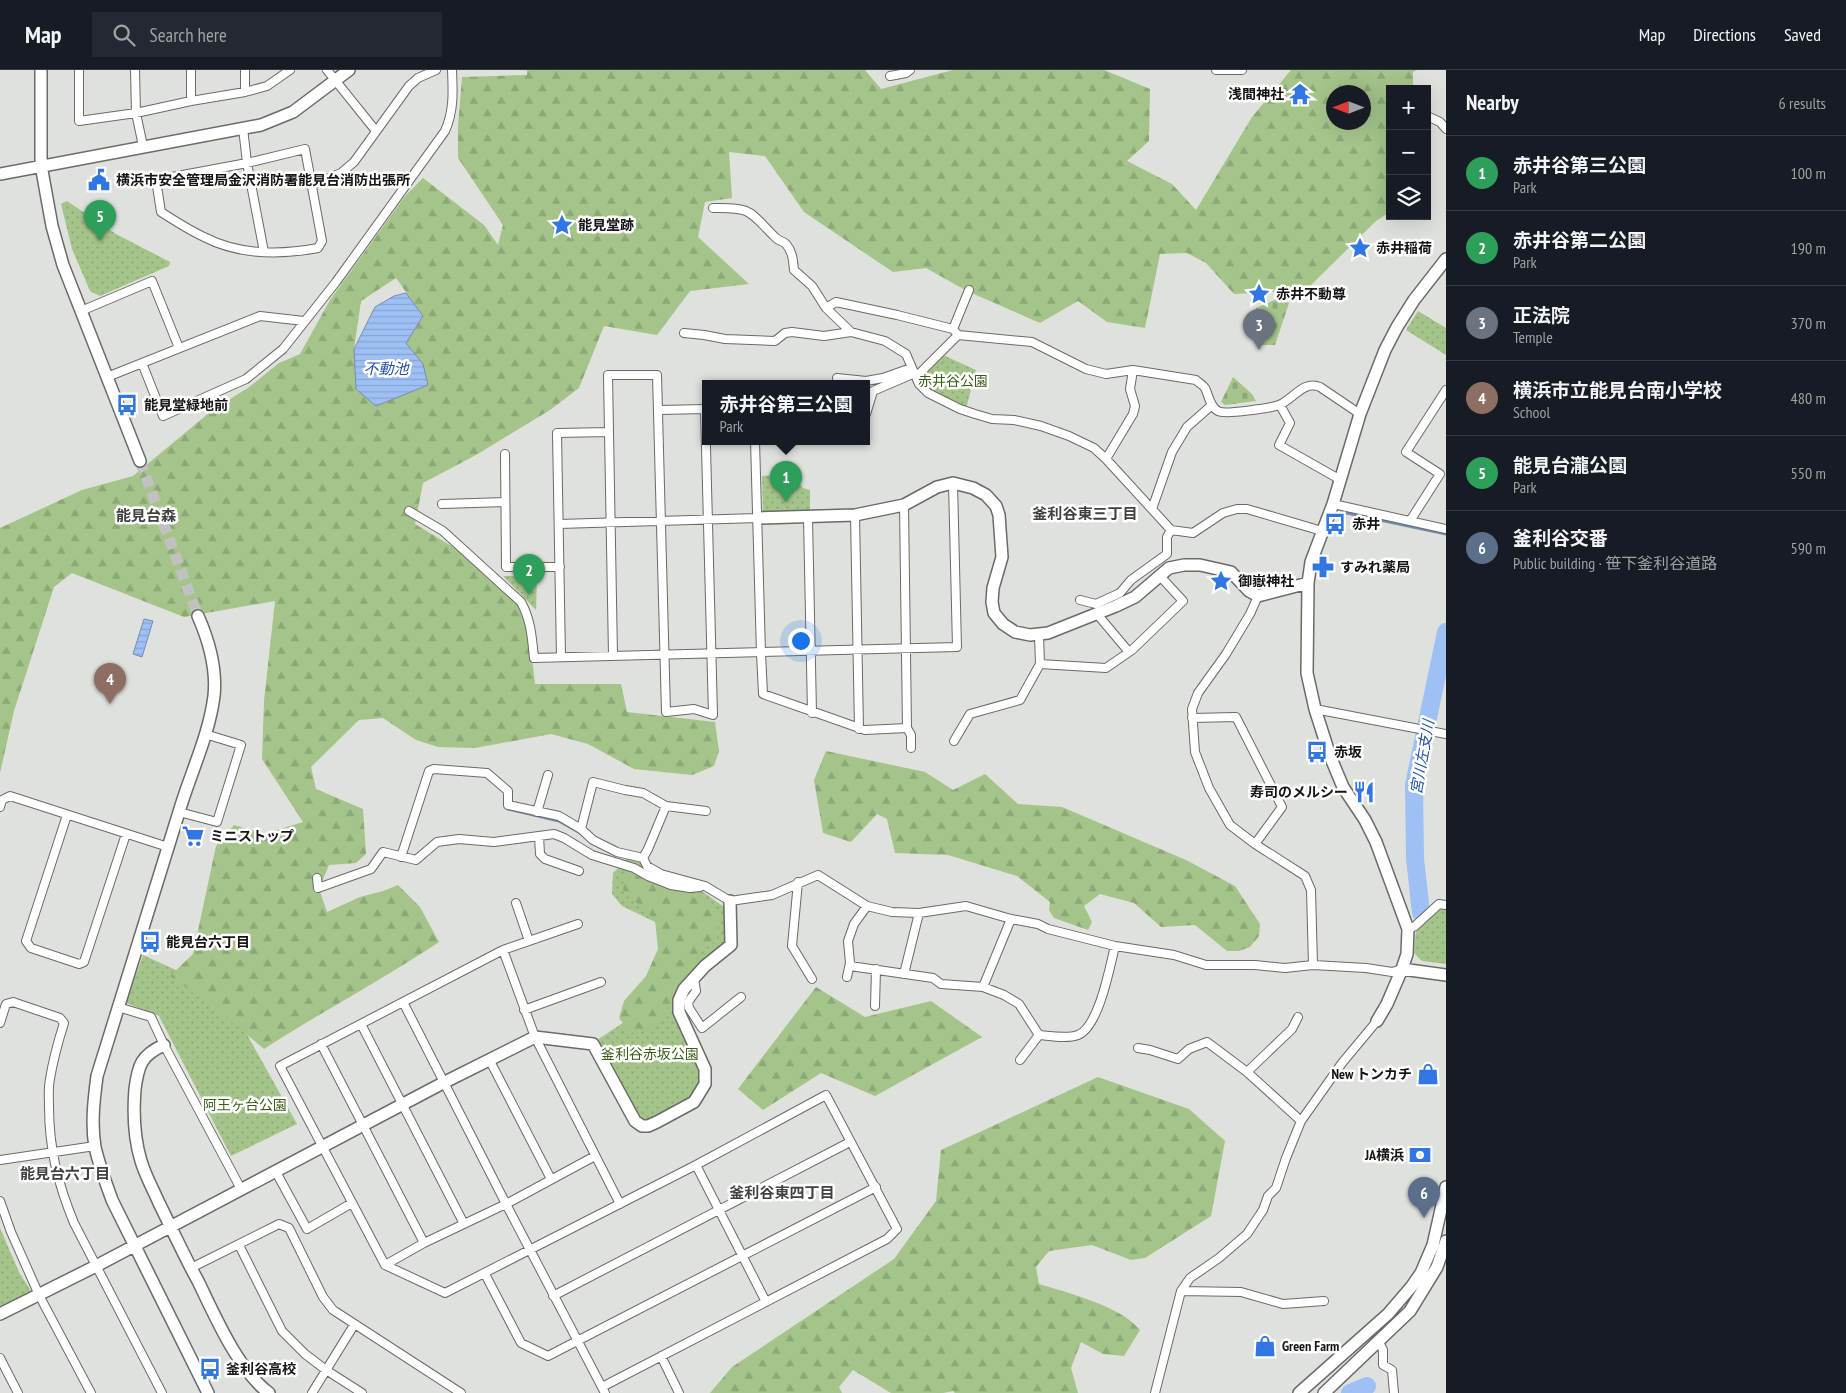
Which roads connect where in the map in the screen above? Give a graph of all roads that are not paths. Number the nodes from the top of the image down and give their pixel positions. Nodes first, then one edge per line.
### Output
1 (40, 70) edge
2 (79, 70) edge
3 (135, 70) edge
4 (191, 70) edge
5 (245, 70) edge
6 (290, 70) edge
7 (327, 70) edge
8 (349, 70) edge
9 (436, 70) edge
10 (452, 70) edge
11 (910, 70) edge
12 (1216, 70) edge
13 (1242, 70) edge
14 (890, 76) dead end
15 (335, 80) junction
16 (245, 92) junction
17 (191, 101) junction
18 (136, 113) junction
19 (1431, 118) edge
20 (243, 128) junction
21 (1446, 129) edge
22 (376, 131) junction
23 (143, 146) junction
24 (247, 164) junction
25 (42, 165) junction
26 (0, 174) edge
27 (312, 185) junction
28 (713, 208) dead end
29 (264, 252) junction
30 (1446, 260) edge
31 (969, 290) dead end
32 (826, 308) junction
33 (81, 311) junction
34 (304, 320) junction
35 (851, 332) junction
36 (956, 332) junction
37 (684, 334) dead end
38 (179, 348) junction
39 (142, 362) junction
40 (1133, 370) junction
41 (914, 372) junction
42 (107, 376) junction
43 (837, 378) dead end
44 (856, 380) edge
45 (870, 380) edge
46 (1446, 390) edge
47 (870, 401) edge
48 (1212, 405) junction
49 (1280, 405) junction
50 (702, 409) edge
51 (659, 410) junction
52 (1360, 414) junction
53 (609, 432) junction
54 (707, 445) edge
55 (756, 445) edge
56 (505, 454) dead end
57 (1106, 458) junction
58 (140, 461) tunnel mouth
59 (1339, 479) junction
60 (953, 483) junction
61 (505, 502) junction
62 (442, 504) dead end
63 (1333, 504) junction
64 (904, 505) junction
65 (1152, 509) junction
66 (409, 512) dead end
67 (855, 515) junction
68 (758, 518) junction
69 (808, 518) junction
70 (708, 521) junction
71 (661, 522) junction
72 (1410, 522) junction
73 (611, 523) junction
74 (559, 524) junction
75 (1446, 529) edge
76 (1171, 530) junction
77 (1322, 531) junction
78 (560, 567) junction
79 (1159, 575) junction
80 (1308, 583) junction
81 (1258, 596) junction
82 (1080, 600) dead end
83 (1096, 614) junction
84 (198, 616) tunnel mouth
85 (1039, 635) junction
86 (906, 650) junction
87 (810, 651) junction
88 (858, 651) junction
89 (1129, 652) junction
90 (761, 653) junction
91 (711, 654) junction
92 (663, 655) junction
93 (613, 656) junction
94 (561, 657) junction
95 (1040, 664) junction
96 (1315, 709) junction
97 (812, 713) junction
98 (1192, 718) junction
99 (907, 728) junction
100 (859, 729) junction
101 (204, 734) junction
102 (1446, 734) edge
103 (954, 741) dead end
104 (911, 748) dead end
105 (548, 775) dead end
106 (666, 806) junction
107 (0, 807) edge
108 (706, 811) dead end
109 (179, 812) junction
110 (537, 812) junction
111 (67, 816) junction
112 (581, 829) junction
113 (126, 834) junction
114 (539, 836) junction
115 (1255, 844) junction
116 (168, 847) junction
117 (401, 857) junction
118 (643, 858) junction
119 (578, 871) dead end
120 (317, 878) dead end
121 (798, 882) junction
122 (704, 886) junction
123 (730, 901) junction
124 (516, 903) dead end
125 (1446, 905) edge
126 (867, 906) junction
127 (919, 913) junction
128 (1011, 919) junction
129 (578, 924) dead end
130 (1408, 929) junction
131 (528, 941) junction
132 (1115, 946) junction
133 (503, 950) junction
134 (1313, 965) junction
135 (850, 966) junction
136 (876, 969) junction
137 (1402, 969) junction
138 (904, 974) junction
139 (1446, 976) edge
140 (847, 977) dead end
141 (694, 978) junction
142 (812, 979) dead end
143 (601, 982) dead end
144 (983, 987) junction
145 (741, 997) dead end
146 (402, 1002) junction
147 (875, 1006) dead end
148 (118, 1007) junction
149 (524, 1010) junction
150 (1298, 1017) dead end
151 (1377, 1021) joint
152 (0, 1023) edge
153 (361, 1024) junction
154 (1039, 1035) junction
155 (535, 1037) junction
156 (321, 1044) junction
157 (164, 1046) junction
158 (1138, 1048) dead end
159 (489, 1059) junction
160 (1020, 1060) dead end
161 (1247, 1072) junction
162 (444, 1083) junction
163 (403, 1105) junction
164 (1301, 1120) junction
165 (364, 1125) junction
166 (850, 1142) junction
167 (95, 1146) junction
168 (323, 1147) junction
169 (51, 1152) junction
170 (595, 1156) junction
171 (0, 1160) edge
172 (696, 1165) junction
173 (276, 1172) junction
174 (551, 1179) junction
175 (876, 1187) junction
176 (1446, 1187) edge
177 (241, 1189) junction
178 (0, 1201) edge
179 (352, 1204) junction
180 (506, 1204) junction
181 (620, 1204) junction
182 (719, 1211) junction
183 (464, 1224) junction
184 (1444, 1226) edge
185 (170, 1227) junction
186 (1446, 1241) edge
187 (424, 1243) junction
188 (134, 1245) junction
189 (239, 1245) junction
190 (530, 1250) junction
191 (743, 1256) junction
192 (385, 1265) junction
193 (96, 1266) junction
194 (191, 1268) junction
195 (1441, 1268) edge
196 (485, 1274) junction
197 (1181, 1291) junction
198 (39, 1294) junction
199 (553, 1296) junction
200 (1324, 1301) dead end
201 (766, 1302) junction
202 (0, 1314) edge
203 (354, 1325) junction
204 (578, 1341) junction
205 (1378, 1342) junction
206 (660, 1356) junction
207 (0, 1358) edge
208 (326, 1370) junction
209 (604, 1390) edge
210 (18, 1393) edge
211 (91, 1393) edge
212 (162, 1393) edge
213 (208, 1393) edge
214 (269, 1393) edge
215 (312, 1393) edge
216 (362, 1393) edge
217 (461, 1393) edge
218 (679, 1393) edge
219 (1156, 1393) edge
220 (1300, 1393) edge
221 (1324, 1393) edge
222 (1394, 1393) edge

1 - 25 street
2 - 18 street
3 - 18 street
4 - 17 street
5 - 16 street
6 - 16 street
7 - 15 street
8 - 15 street
9 - 22 street
10 - 34 street
11 - 14 street
12 - 13 street
15 - 20 street
15 - 22 street
16 - 17 street
17 - 18 street
18 - 23 street
19 - 21 street
20 - 23 street
20 - 24 street
22 - 27 street
23 - 25 street
24 - 27 street
24 - 29 street
24 - 29 street
25 - 26 street
25 - 33 street
27 - 29 street
28 - 32 street
30 - 52 street
31 - 36 street
32 - 35 street
32 - 36 street
33 - 38 street
33 - 42 street
34 - 38 street
34 - 39 street
35 - 37 street
35 - 41 street
36 - 40 street
36 - 41 street
38 - 39 street
39 - 42 street
40 - 48 street
40 - 57 street
41 - 45 street
41 - 47 street
41 - 57 street
42 - 58 street
43 - 44 street
46 - 72 street
48 - 49 street
48 - 65 street
49 - 52 street
49 - 59 street
50 - 51 street
51 - 53 street
51 - 71 street
52 - 59 street
53 - 73 street
53 - 74 street
54 - 70 street
55 - 68 street
56 - 61 street
57 - 65 street
59 - 63 street
60 - 64 street
60 - 85 street
60 - 86 street
61 - 62 street
61 - 78 street
63 - 72 street
63 - 77 street
64 - 67 street
64 - 86 street
65 - 76 street
66 - 94 street
67 - 69 street
67 - 88 street
68 - 69 street
68 - 70 street
68 - 90 street
69 - 87 street
70 - 71 street
70 - 91 street
71 - 73 street
71 - 92 street
72 - 75 street
73 - 74 street
73 - 93 street
74 - 78 street
76 - 77 street
76 - 82 street
77 - 80 street
78 - 94 street
79 - 81 street
79 - 83 street
79 - 89 street
80 - 81 street
80 - 96 street
81 - 98 street
83 - 85 street
83 - 89 street
84 - 101 street
85 - 95 street
86 - 88 street
86 - 99 street
87 - 88 street
87 - 90 street
87 - 97 street
88 - 100 street
89 - 95 street
90 - 91 street
90 - 97 street
91 - 92 street
91 - 92 street
92 - 93 street
93 - 94 street
95 - 103 street
96 - 102 street
96 - 130 street
97 - 100 street
98 - 115 street
98 - 115 street
99 - 100 street
99 - 104 street
101 - 109 street
101 - 109 street
105 - 110 street
106 - 108 street
106 - 112 street
106 - 118 street
107 - 111 street
109 - 116 street
110 - 112 street
110 - 117 street
111 - 113 street
111 - 113 street
112 - 118 street
113 - 116 street
114 - 117 street
114 - 119 street
114 - 122 street
115 - 134 street
116 - 148 street
117 - 120 street
118 - 122 street
121 - 123 street
121 - 126 street
121 - 142 street
122 - 123 street
123 - 141 street
124 - 131 street
125 - 130 street
126 - 127 street
126 - 135 street
127 - 128 street
127 - 138 street
128 - 132 street
128 - 144 street
129 - 131 street
130 - 137 street
131 - 133 street
132 - 134 street
132 - 154 street
133 - 146 street
133 - 149 street
134 - 137 street
135 - 136 street
135 - 140 street
136 - 138 street
136 - 147 street
137 - 139 street
137 - 151 street
138 - 144 street
141 - 145 street
141 - 155 street
143 - 149 street
144 - 154 street
146 - 153 street
146 - 162 street
148 - 157 street
148 - 167 street
149 - 155 street
150 - 161 street
151 - 164 street
152 - 169 street
153 - 156 street
153 - 163 street
154 - 160 street
155 - 159 street
155 - 170 street
156 - 165 street
156 - 168 street
157 - 177 street
157 - 185 street
158 - 161 street
159 - 162 street
159 - 174 street
161 - 164 street
162 - 163 street
162 - 180 street
163 - 165 street
163 - 183 street
164 - 197 street
165 - 168 street
165 - 187 street
166 - 172 street
166 - 175 street
166 - 182 street
167 - 169 street
167 - 188 street
168 - 173 street
168 - 179 street
169 - 171 street
169 - 193 street
170 - 174 street
170 - 181 street
172 - 181 street
172 - 182 street
173 - 177 street
173 - 179 street
174 - 180 street
175 - 191 street
175 - 201 street
176 - 184 street
177 - 185 street
178 - 198 street
179 - 192 street
180 - 183 street
180 - 190 street
181 - 190 street
182 - 191 street
182 - 199 street
183 - 187 street
184 - 220 street
185 - 188 street
185 - 194 street
186 - 195 street
187 - 192 street
188 - 193 street
188 - 213 street
189 - 194 street
189 - 203 street
189 - 208 street
190 - 196 street
190 - 199 street
191 - 201 street
191 - 204 street
192 - 196 street
193 - 198 street
193 - 212 street
194 - 214 street
195 - 205 street
196 - 204 street
197 - 200 street
197 - 219 street
198 - 202 street
198 - 211 street
199 - 204 street
201 - 206 street
203 - 208 street
203 - 217 street
204 - 209 street
205 - 221 street
205 - 222 street
206 - 209 street
206 - 218 street
207 - 210 street
208 - 215 street
208 - 216 street

